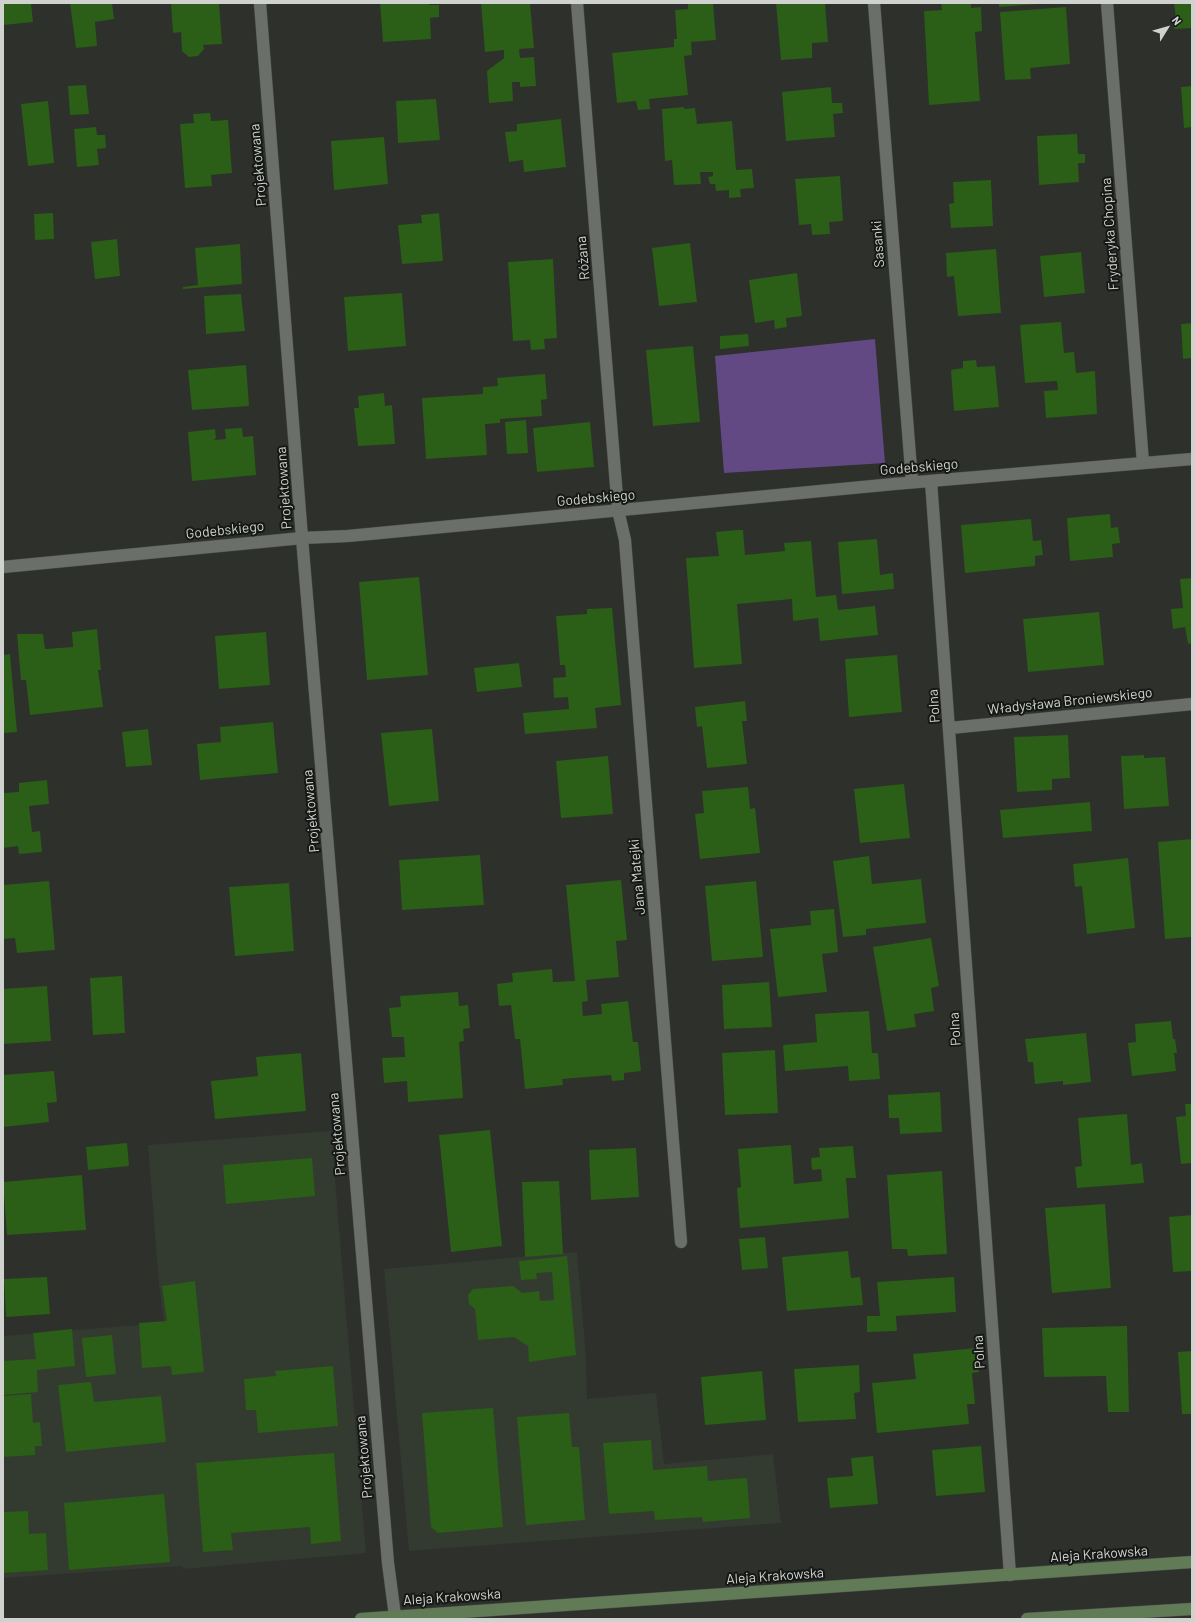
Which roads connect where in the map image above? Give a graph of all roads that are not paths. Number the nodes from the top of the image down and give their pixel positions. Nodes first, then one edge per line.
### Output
1 (260, 3) edge
2 (577, 3) edge
3 (874, 3) edge
4 (1107, 3) edge
5 (1192, 460) edge
6 (1143, 463) junction
7 (931, 481) junction
8 (912, 482) junction
9 (618, 510) junction
10 (302, 538) junction
11 (3, 567) edge
12 (1192, 704) edge
13 (950, 728) junction
14 (681, 1242) dead end
15 (1192, 1562) edge
16 (1010, 1575) junction
17 (1192, 1608) edge
18 (395, 1616) junction
19 (361, 1619) edge
20 (1027, 1619) edge

1 - 10 street, Projektowana
2 - 9 street, Różana
3 - 8 street, Sasanki
4 - 6 street, Fryderyka Chopina
5 - 6 street, Godebskiego
6 - 7 street, Godebskiego
7 - 8 street, Godebskiego
7 - 13 street, Polna
8 - 9 street, Godebskiego
9 - 10 street, Godebskiego
9 - 14 street, Jana Matejki
10 - 11 street, Godebskiego
10 - 18 street, Projektowana
12 - 13 street, Władysława Broniewskiego
13 - 16 street, Polna
15 - 16 main road, Aleja Krakowska
16 - 18 main road, Aleja Krakowska
17 - 20 main road
18 - 19 main road, Aleja Krakowska

